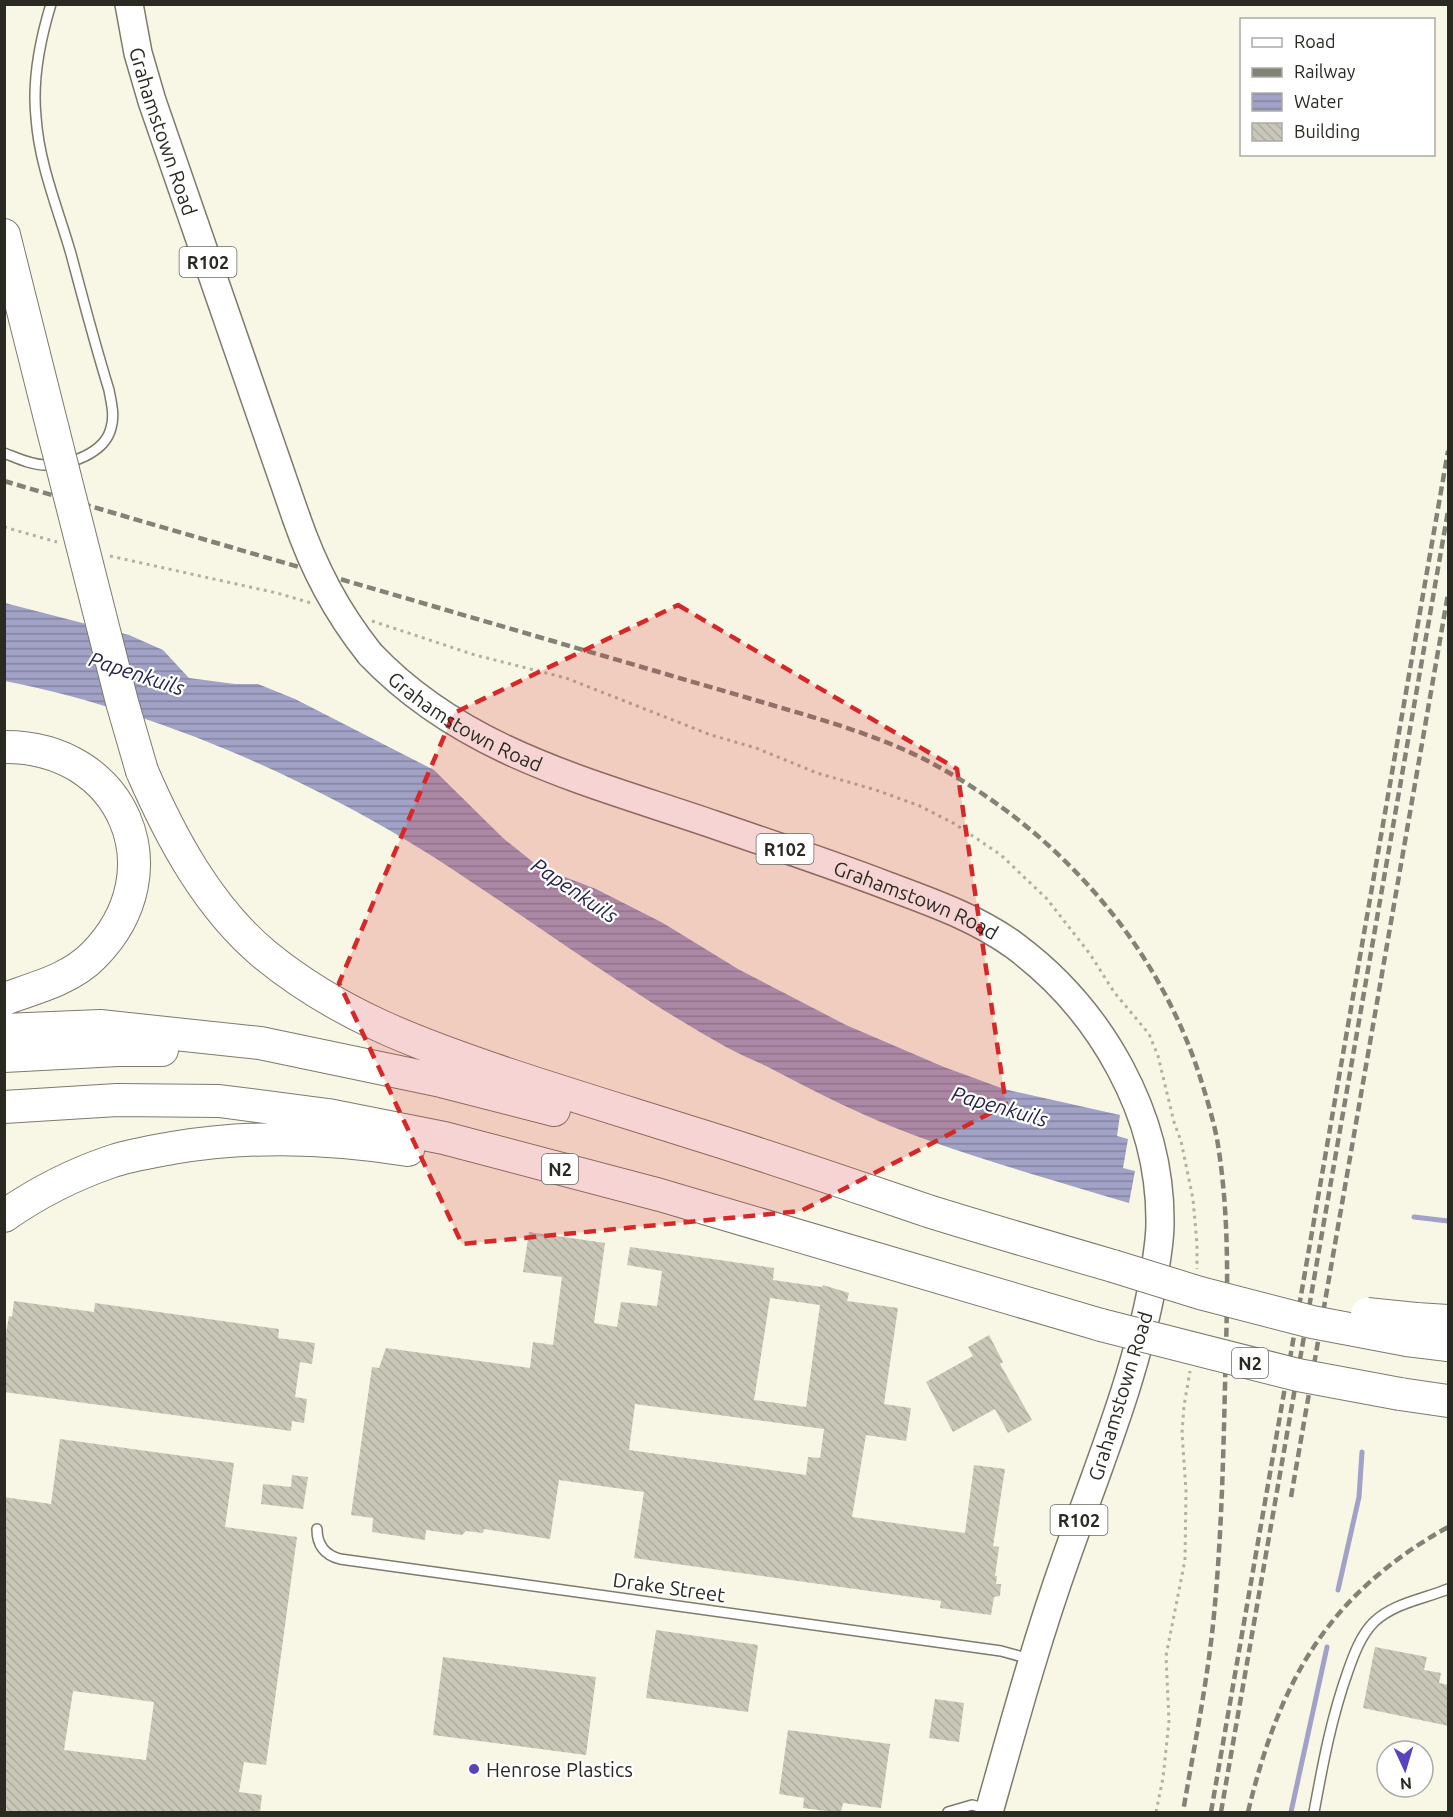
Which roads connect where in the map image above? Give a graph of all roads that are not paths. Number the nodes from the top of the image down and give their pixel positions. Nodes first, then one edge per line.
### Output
1 (51, 4) edge
2 (129, 4) edge
3 (4, 235) edge
4 (4, 453) edge
5 (4, 747) edge
6 (4, 999) edge
7 (4, 1030) edge
8 (4, 1056) edge
9 (345, 1062) junction
10 (4, 1107) edge
11 (660, 1196) junction
12 (932, 1212) junction
13 (4, 1216) edge
14 (1449, 1321) edge
15 (1412, 1329) junction
16 (1449, 1346) edge
17 (1449, 1401) edge
18 (317, 1529) dead end
19 (1449, 1589) edge
20 (1032, 1660) junction
21 (989, 1811) edge
22 (948, 1812) edge
23 (1314, 1812) edge

1 - 4 lane
2 - 20 main road, Grahamstown Road / R102, bridge
3 - 12 highway, bridge
5 - 6 highway
7 - 9 highway
8 - 9 highway
9 - 12 highway
10 - 11 highway, N2
11 - 13 highway
11 - 17 highway, N2, bridge
12 - 15 highway, bridge
14 - 15 highway
15 - 16 highway
18 - 20 lane, Drake Street
19 - 23 lane
20 - 21 main road, Grahamstown Road / R102
21 - 22 lane

